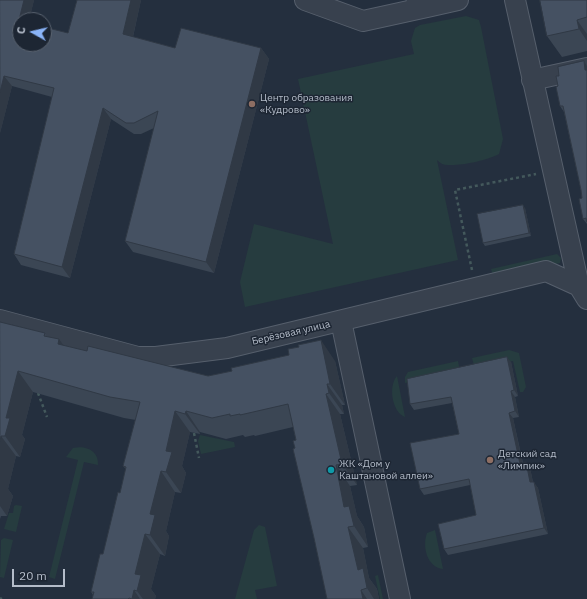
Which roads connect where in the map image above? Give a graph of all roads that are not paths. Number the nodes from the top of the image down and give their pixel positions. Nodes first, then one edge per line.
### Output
1 (305, 0) edge
2 (400, 0) edge
3 (458, 0) edge
4 (515, 0) edge
5 (427, 7) junction
6 (587, 68) edge
7 (532, 80) junction
8 (583, 292) edge
9 (0, 320) edge
10 (341, 321) junction
11 (400, 599) edge

1 - 5 lane
2 - 5 lane
3 - 5 lane
4 - 7 lane
6 - 7 lane
7 - 8 lane
8 - 10 lane, Берёзовая улица
9 - 10 lane, Берёзовая улица
10 - 11 lane

